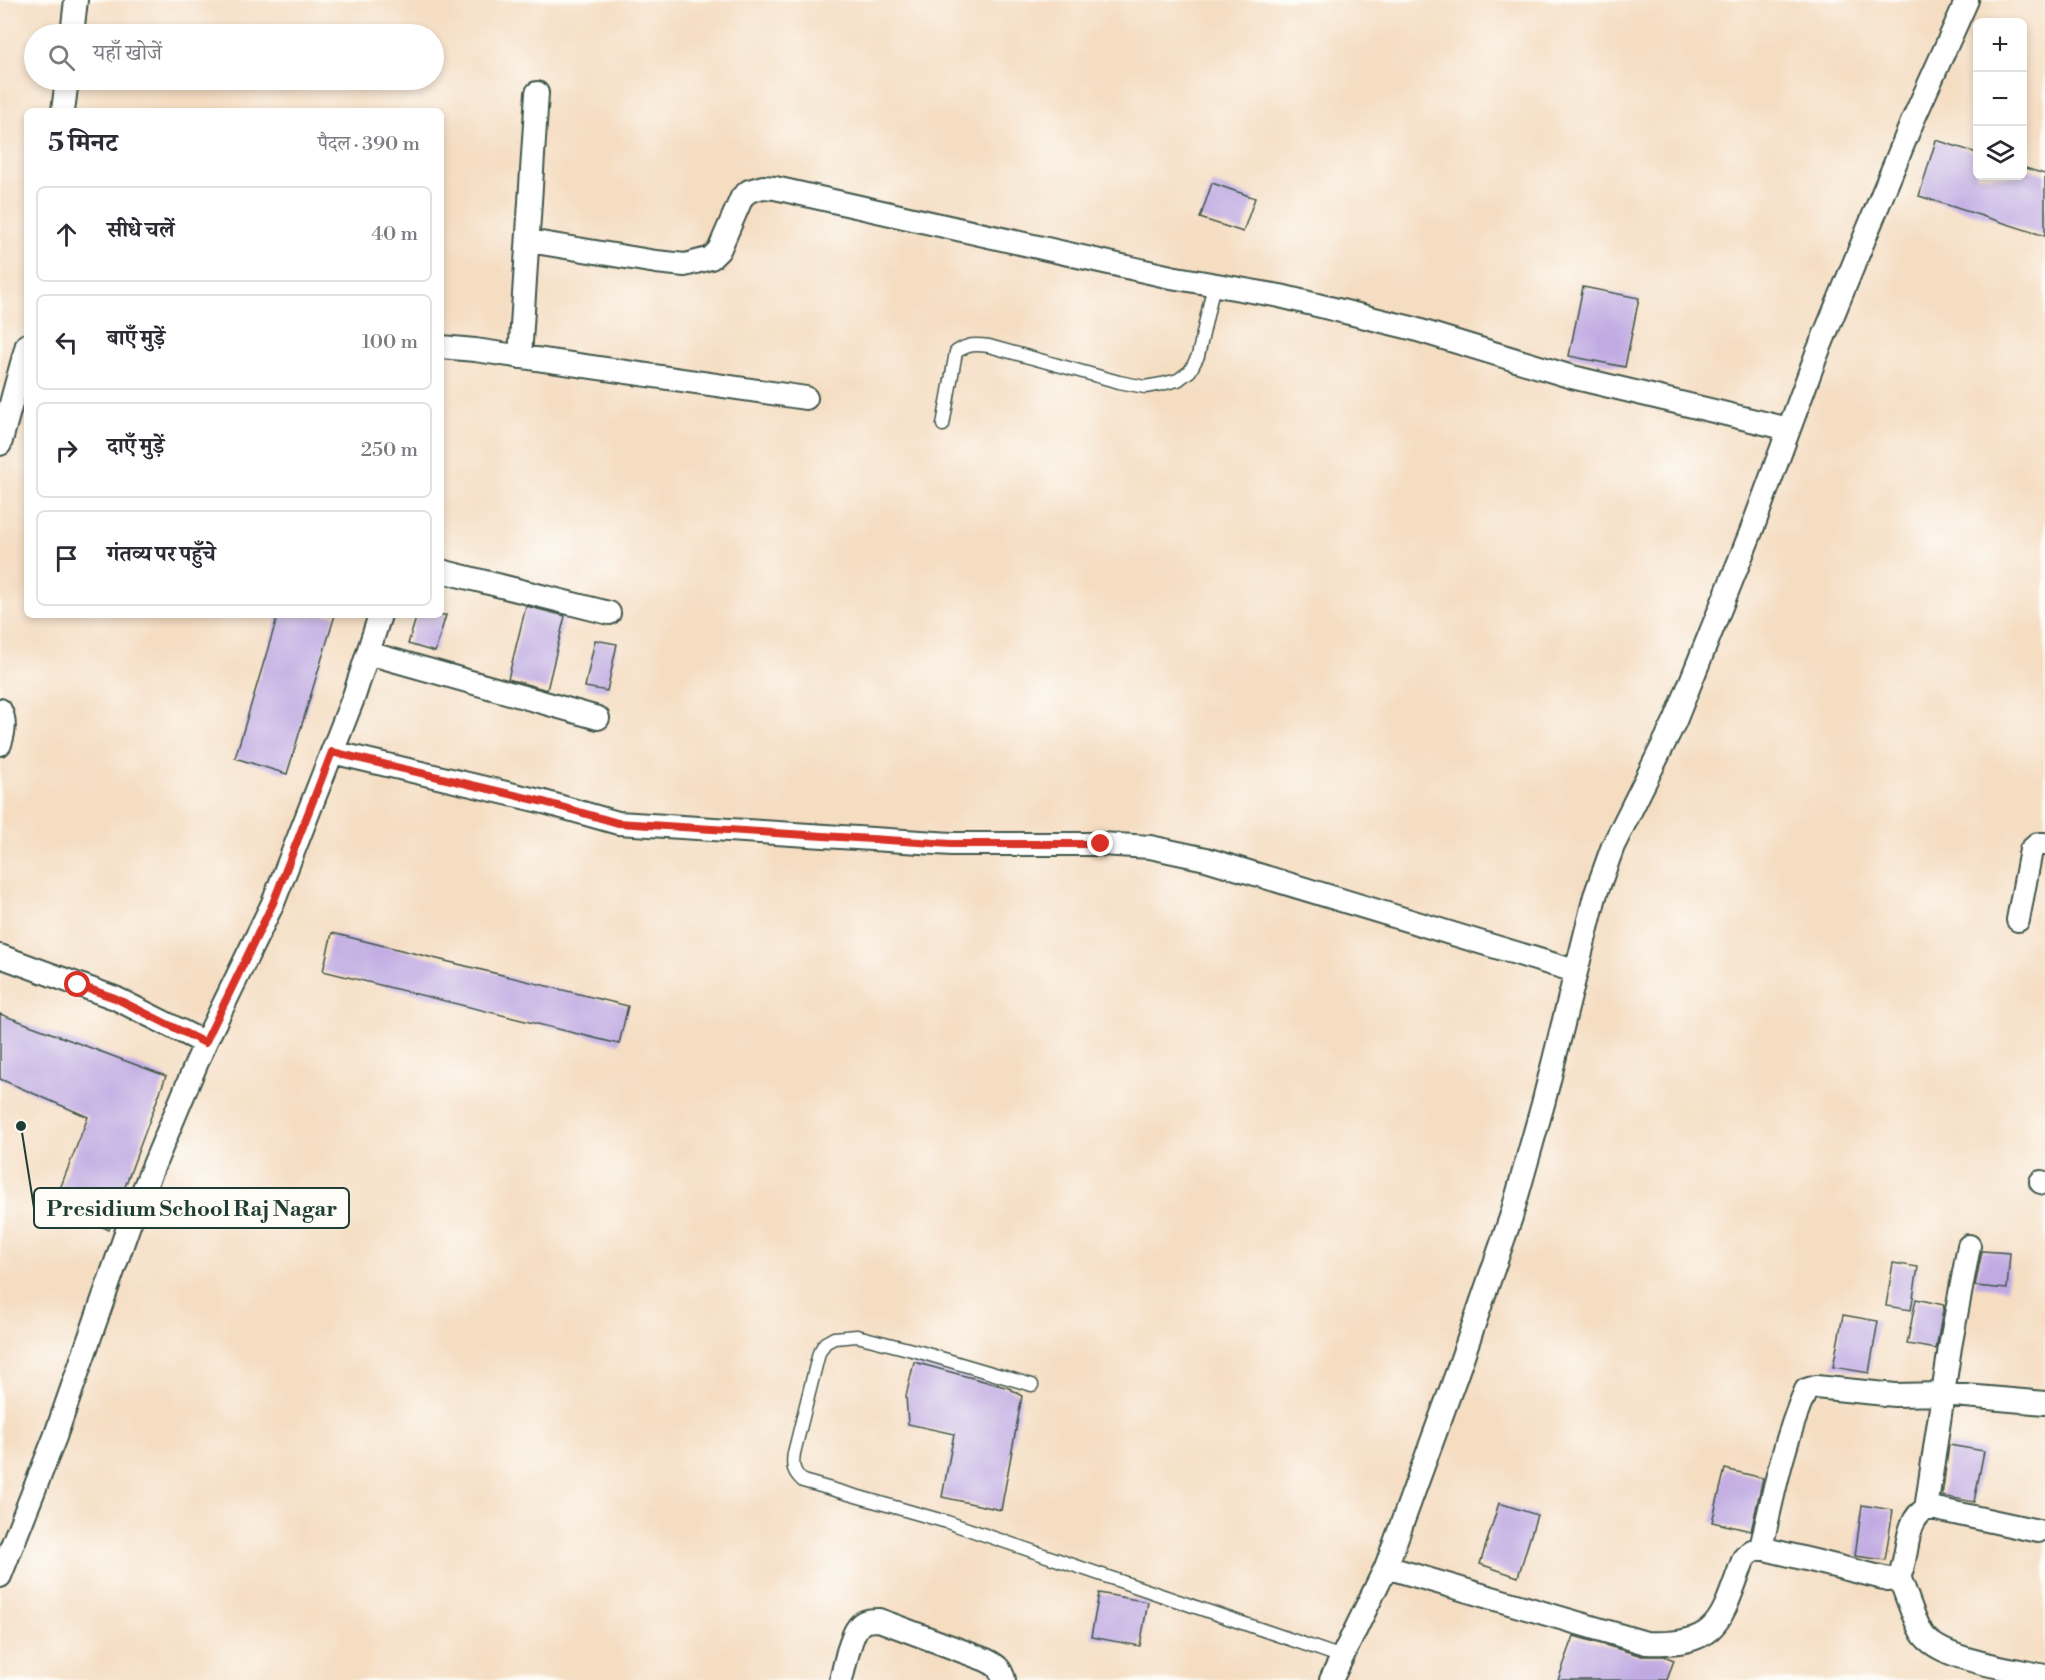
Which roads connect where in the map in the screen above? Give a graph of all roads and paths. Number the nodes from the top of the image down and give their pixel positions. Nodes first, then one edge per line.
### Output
1 (76, 0) edge
2 (1967, 0) edge
3 (73, 24) edge
4 (66, 90) edge
5 (537, 93) dead end
6 (63, 108) edge
7 (528, 242) junction
8 (1214, 284) junction
9 (444, 347) edge
10 (24, 356) edge
11 (520, 357) junction
12 (806, 398) dead end
13 (943, 425) dead end
14 (1789, 429) junction
15 (0, 444) edge
16 (444, 572) edge
17 (609, 613) dead end
18 (379, 618) edge
19 (368, 653) junction
20 (0, 710) edge
21 (598, 718) dead end
22 (0, 744) edge
23 (332, 752) junction
24 (2045, 844) edge
25 (2018, 920) dead end
26 (0, 956) edge
27 (1575, 971) junction
28 (205, 1043) junction
29 (1969, 1246) dead end
30 (1032, 1385) dead end
31 (1943, 1394) junction
32 (2045, 1403) edge
33 (1926, 1509) junction
34 (2038, 1531) dead end
35 (1761, 1548) junction
36 (1386, 1567) junction
37 (0, 1576) edge
38 (1899, 1577) junction
39 (1342, 1657) junction
40 (2045, 1676) edge
41 (841, 1680) edge
42 (1004, 1680) edge
43 (1331, 1680) edge

1 - 3 street
2 - 14 street
4 - 6 street
5 - 7 street
7 - 8 street
7 - 11 street
8 - 13 lane
8 - 14 street
9 - 11 street
10 - 15 street
11 - 12 street
14 - 27 street
16 - 17 street
18 - 19 street
19 - 21 street
19 - 23 street
20 - 22 street
23 - 27 street
23 - 28 street
24 - 25 street
26 - 28 street
27 - 36 street
28 - 37 street
29 - 31 street
30 - 39 lane
31 - 32 street
31 - 33 street
31 - 35 street
33 - 34 street
33 - 38 street
35 - 36 street
35 - 38 street
36 - 39 street
38 - 40 street
39 - 43 street
41 - 42 street

